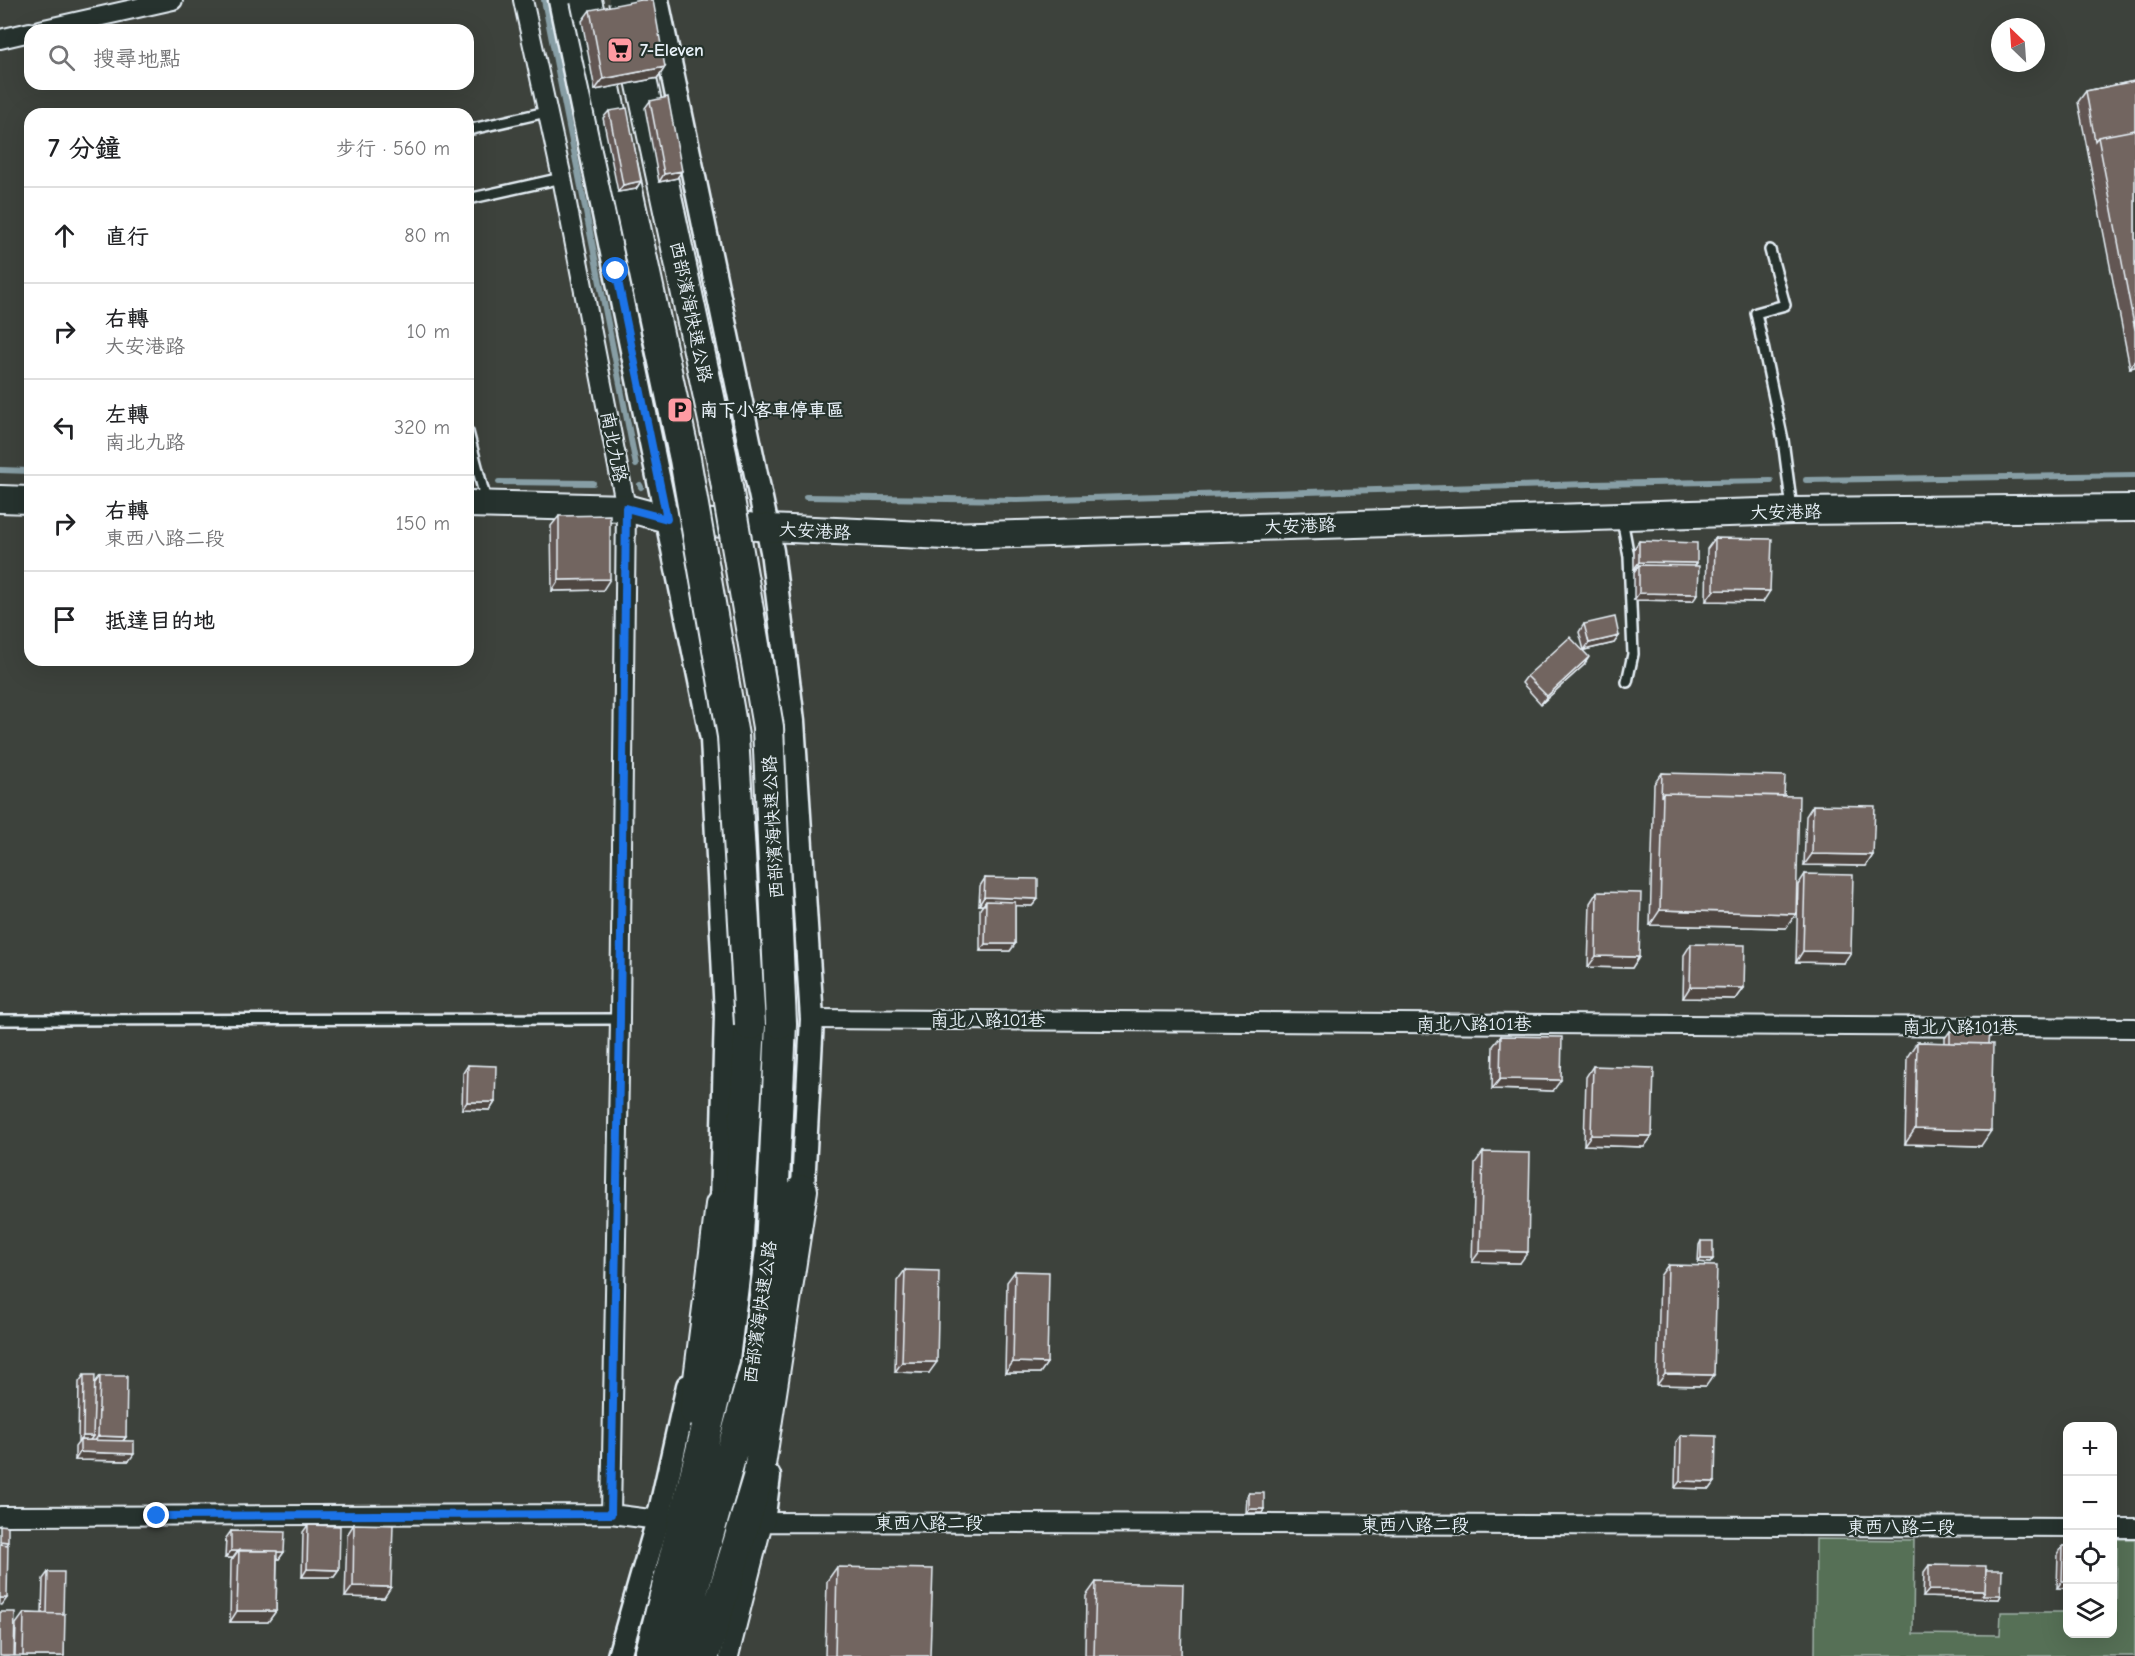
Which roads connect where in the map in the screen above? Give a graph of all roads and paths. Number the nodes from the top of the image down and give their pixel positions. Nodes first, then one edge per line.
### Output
1 (173, 0) edge
2 (523, 0) edge
3 (560, 0) edge
4 (586, 0) edge
5 (624, 0) edge
6 (657, 0) edge
7 (67, 24) edge
8 (24, 33) edge
9 (0, 39) edge
10 (546, 112) junction
11 (474, 129) edge
12 (562, 178) junction
13 (474, 198) edge
14 (1770, 250) dead end
15 (474, 480) edge
16 (0, 500) edge
17 (24, 500) edge
18 (477, 504) edge
19 (626, 508) junction
20 (2135, 508) edge
21 (1792, 511) junction
22 (1622, 517) junction
23 (667, 519) junction
24 (769, 528) junction
25 (1627, 682) dead end
26 (620, 1019) junction
27 (812, 1019) junction
28 (0, 1020) edge
29 (2135, 1028) edge
30 (802, 1190) junction
31 (721, 1205) junction
32 (611, 1514) junction
33 (0, 1516) edge
34 (658, 1520) junction
35 (763, 1522) junction
36 (2063, 1527) edge
37 (2117, 1528) edge
38 (2135, 1528) edge
39 (618, 1656) edge
40 (629, 1656) edge
41 (650, 1656) edge
42 (674, 1656) edge
43 (704, 1656) edge
44 (729, 1656) edge

1 - 7 street
2 - 10 street, 南北九路
3 - 23 street
4 - 41 highway, 西部濱海快速公路, bridge
5 - 42 highway, 西部濱海快速公路, bridge
6 - 24 street
8 - 9 street
10 - 11 lane
10 - 12 street, 南北九路
12 - 13 lane
12 - 19 street, 南北九路
14 - 21 lane
15 - 18 lane
16 - 17 main road
18 - 19 main road, 大安港路
19 - 23 main road, 大安港路
19 - 26 street, 南北九路
20 - 21 main road, 大安港路
21 - 22 main road, 大安港路
22 - 24 main road, 大安港路
22 - 25 lane
23 - 24 main road, 大安港路
23 - 31 street
24 - 27 street
26 - 28 lane
26 - 32 street, 南北九路
27 - 29 street, 南北八路101巷
27 - 30 street
30 - 35 street
30 - 43 highway
31 - 34 street
31 - 40 highway
32 - 33 street
32 - 34 street
34 - 39 street
35 - 36 street, 東西八路二段
35 - 44 street
37 - 38 street

